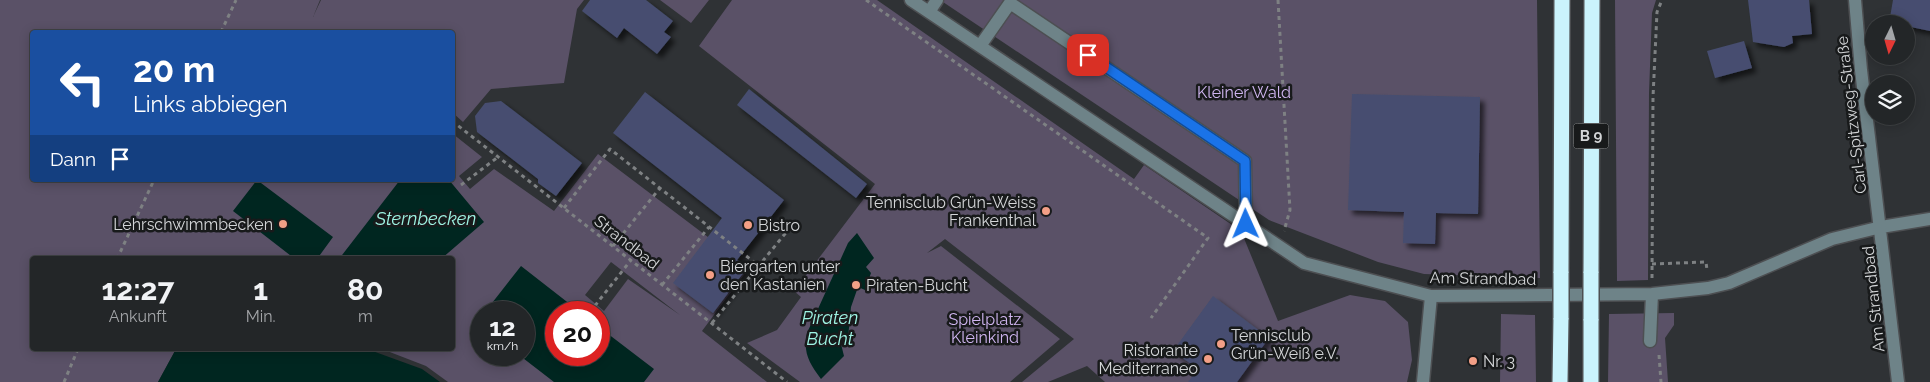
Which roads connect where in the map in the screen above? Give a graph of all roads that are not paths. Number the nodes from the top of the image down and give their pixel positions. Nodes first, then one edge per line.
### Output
1 (911, 0) edge
2 (937, 0) edge
3 (1562, 0) edge
4 (1592, 0) edge
5 (1854, 0) edge
6 (929, 12) junction
7 (980, 46) junction
8 (1930, 219) edge
9 (1246, 224) junction
10 (1881, 227) junction
11 (1652, 294) junction
12 (1431, 296) junction
13 (1650, 341) road end
14 (1423, 382) edge
15 (1560, 382) edge
16 (1591, 382) edge
17 (1898, 382) edge

1 - 6 street, Am Strandbad
2 - 6 street
3 - 15 highway, B 9, bridge
4 - 16 highway, B 9, bridge
5 - 10 street, Carl-Spitzweg-Straße
6 - 7 street, Am Strandbad
7 - 9 street, Am Strandbad
7 - 9 street
8 - 10 street
9 - 12 street, Am Strandbad
10 - 11 street, Am Strandbad
10 - 17 street, Am Strandbad
11 - 12 street, Am Strandbad
11 - 13 street
12 - 14 street

